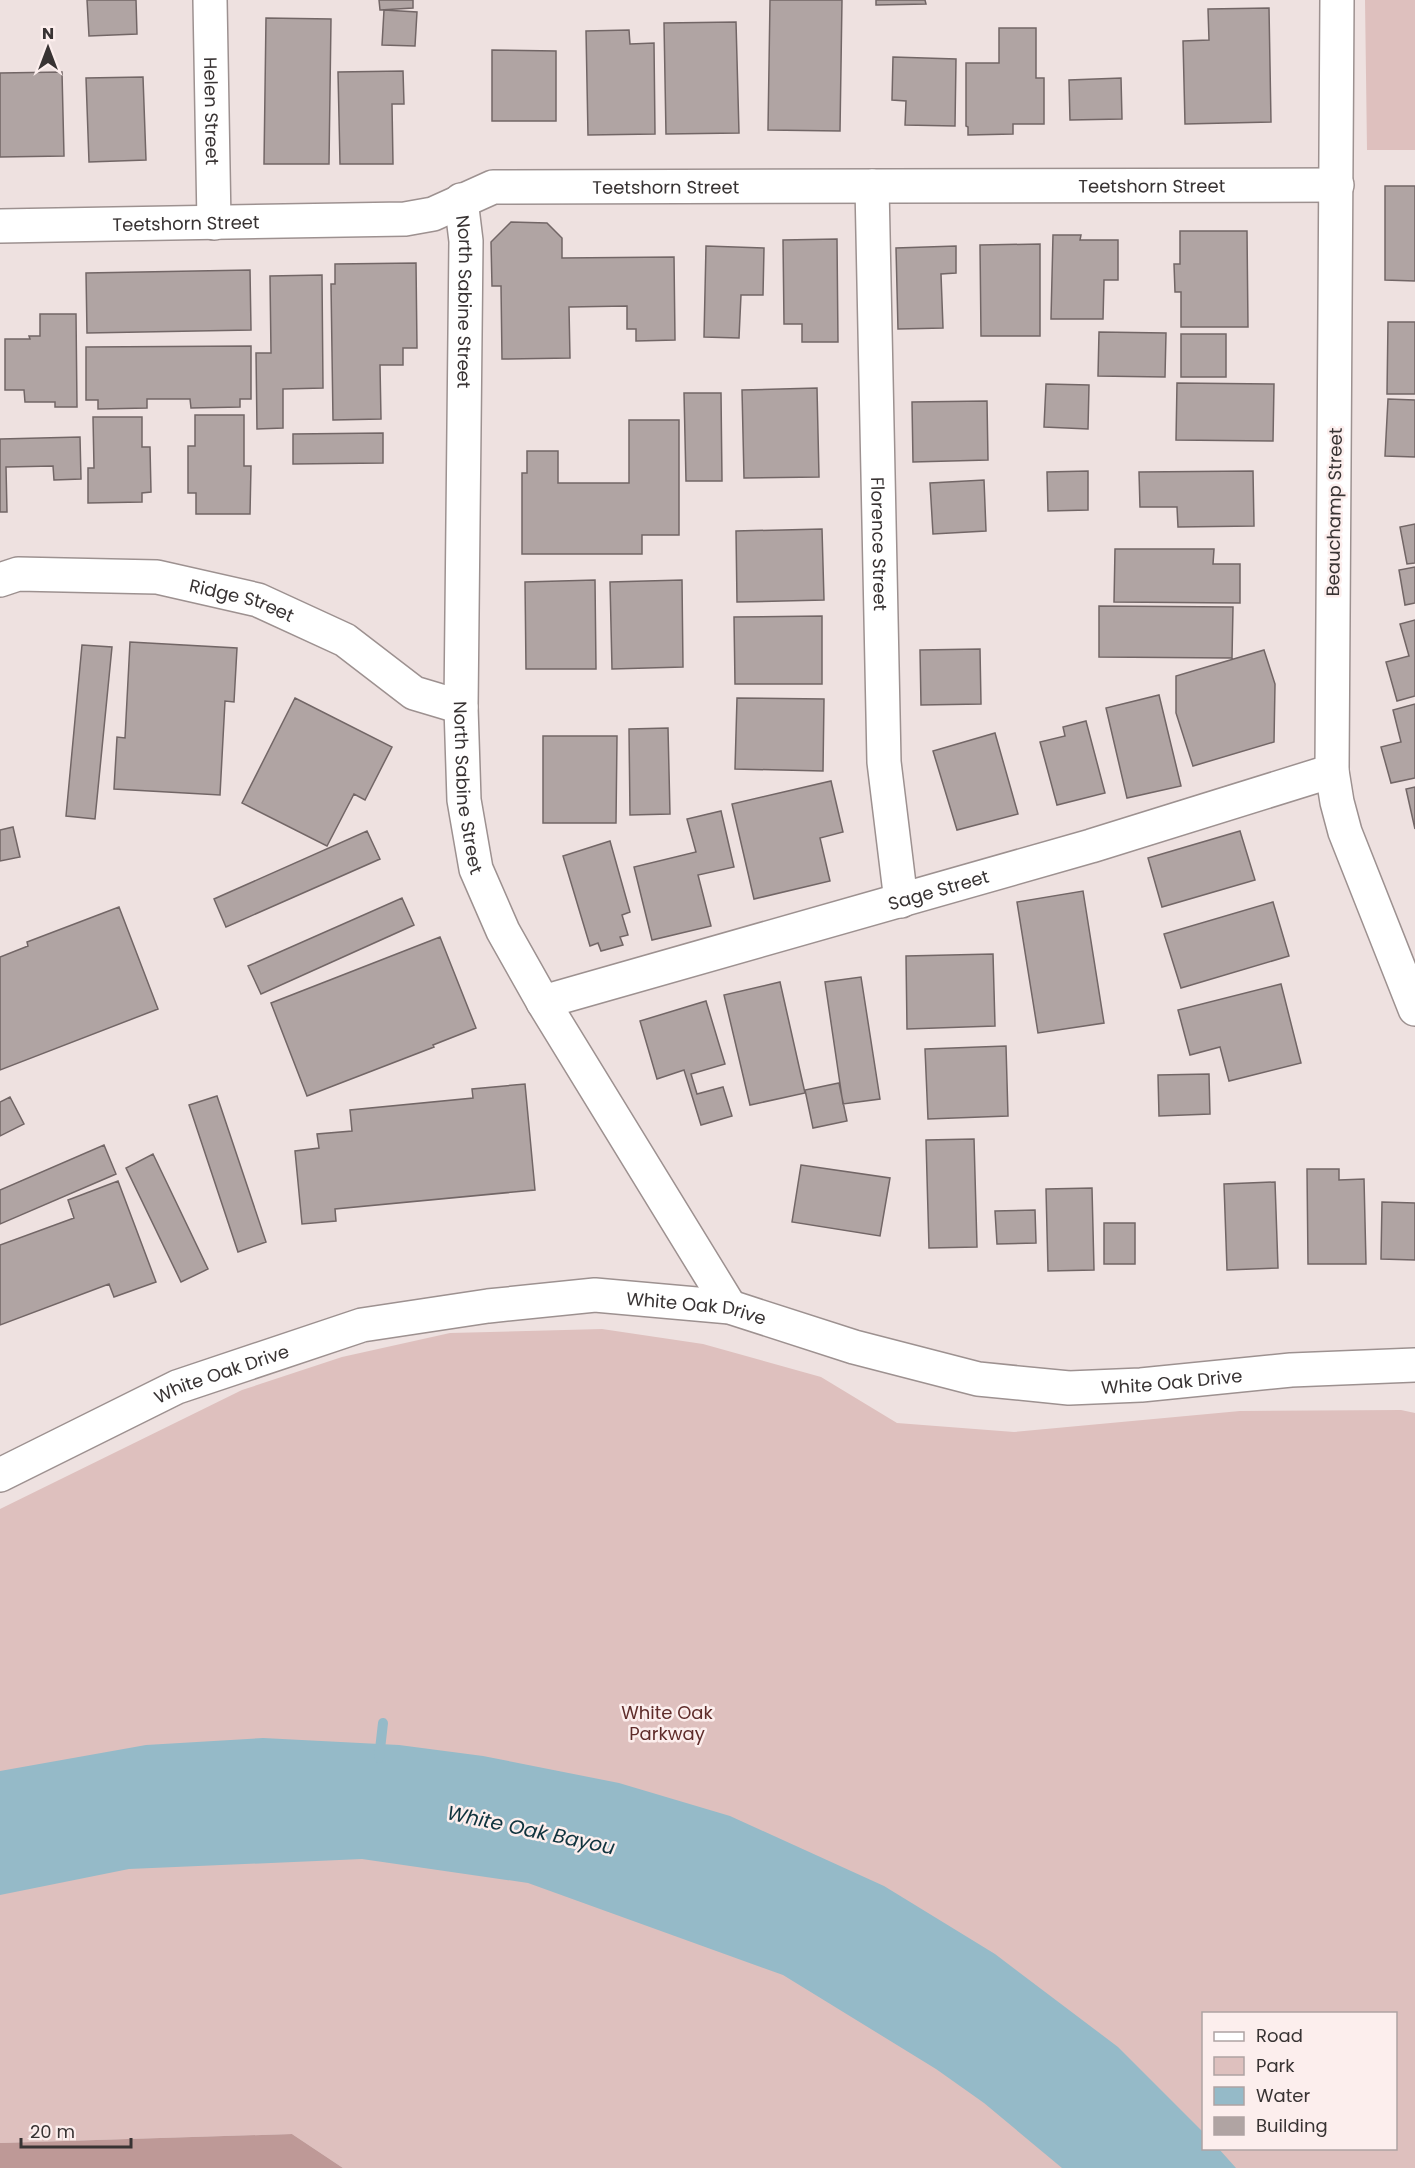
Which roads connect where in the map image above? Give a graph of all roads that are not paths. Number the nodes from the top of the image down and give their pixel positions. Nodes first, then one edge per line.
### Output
1 (210, 0) edge
2 (1337, 0) edge
3 (1336, 185) junction
4 (872, 186) junction
5 (461, 200) junction
6 (214, 223) junction
7 (0, 226) edge
8 (0, 580) edge
9 (461, 707) junction
10 (1332, 771) junction
11 (901, 901) junction
12 (543, 1002) junction
13 (1415, 1009) edge
14 (730, 1307) junction
15 (1415, 1365) edge
16 (0, 1475) edge

1 - 6 street, Helen Street
2 - 3 street, Beauchamp Street
3 - 4 street, Teetshorn Street
3 - 10 street, Beauchamp Street
4 - 5 street, Teetshorn Street
4 - 11 street, Florence Street
5 - 6 street, Teetshorn Street
5 - 9 street, North Sabine Street
6 - 7 street, Teetshorn Street
8 - 9 street, Ridge Street
9 - 12 street, North Sabine Street
10 - 11 street, Sage Street
10 - 13 street, Beauchamp Street
11 - 12 street, Sage Street
12 - 14 street, North Sabine Street
14 - 15 street, White Oak Drive
14 - 16 street, White Oak Drive

